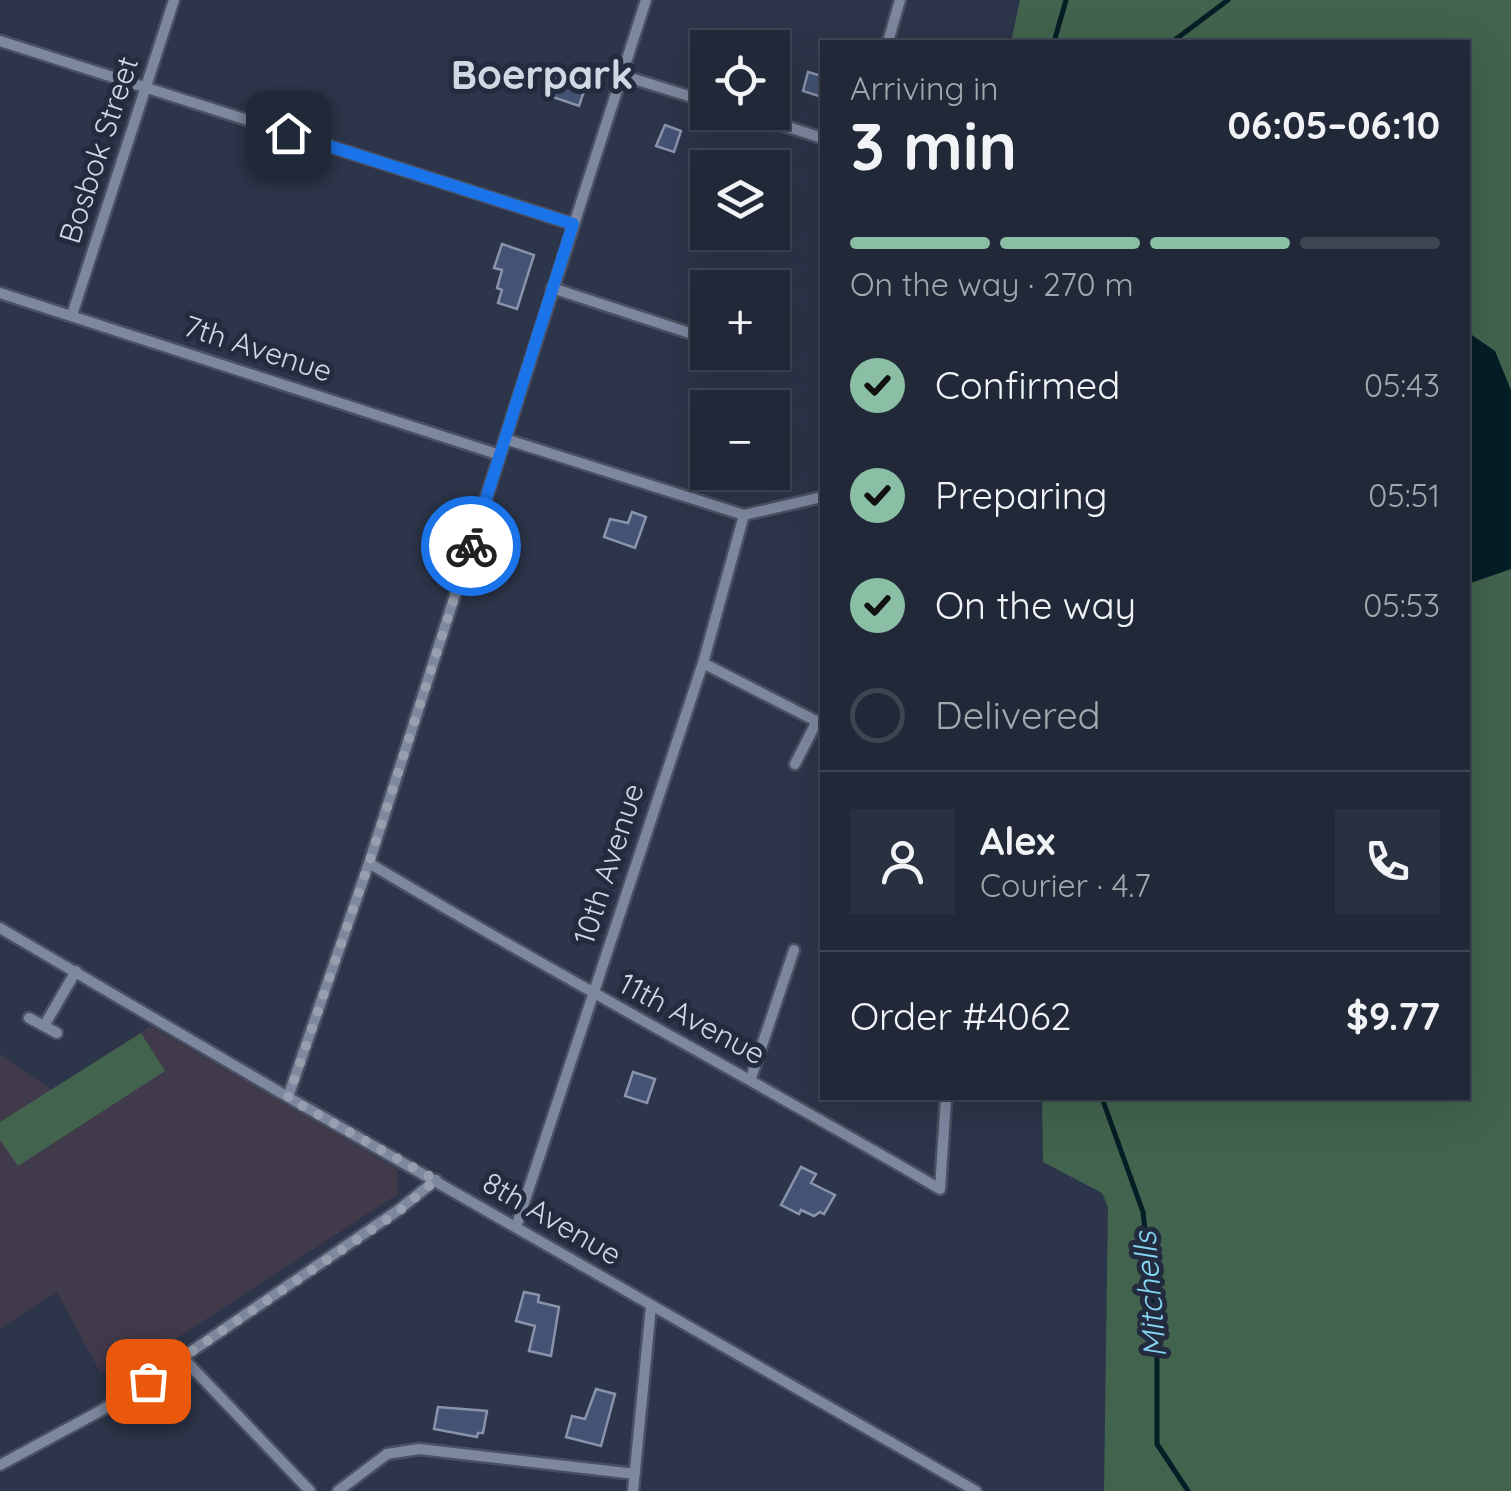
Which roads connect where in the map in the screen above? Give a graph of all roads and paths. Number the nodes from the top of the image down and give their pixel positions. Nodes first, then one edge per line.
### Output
1 (174, 0) edge
2 (646, 0) edge
3 (900, 0) edge
4 (889, 40) edge
5 (0, 41) edge
6 (620, 75) junction
7 (145, 88) junction
8 (690, 96) edge
9 (790, 128) edge
10 (820, 137) edge
11 (573, 224) junction
12 (552, 288) junction
13 (0, 293) edge
14 (72, 314) junction
15 (690, 333) edge
16 (505, 439) junction
17 (500, 455) junction
18 (820, 497) edge
19 (744, 516) junction
20 (703, 663) junction
21 (820, 722) edge
22 (795, 764) dead end
23 (369, 863) junction
24 (0, 928) edge
25 (794, 950) dead end
26 (76, 971) junction
27 (594, 994) junction
28 (29, 1018) dead end
29 (44, 1026) junction
30 (57, 1033) dead end
31 (751, 1078) junction
32 (288, 1098) junction
33 (946, 1100) edge
34 (436, 1180) junction
35 (516, 1227) junction
36 (651, 1306) junction
37 (182, 1357) junction
38 (0, 1465) edge
39 (635, 1474) junction
40 (310, 1491) edge
41 (338, 1491) edge
42 (633, 1491) edge
43 (976, 1491) edge

1 - 7 street, Bosbok Street
2 - 6 street
3 - 4 street
5 - 7 street
6 - 8 street
6 - 11 street
7 - 11 street
7 - 14 street, Bosbok Street
9 - 10 street
11 - 12 street
12 - 15 street
12 - 16 street
13 - 14 street, 7th Avenue
14 - 17 street, 7th Avenue
16 - 17 street
16 - 19 street
17 - 23 street
18 - 19 street
19 - 20 street, 10th Avenue
20 - 21 street
20 - 27 street, 10th Avenue
21 - 22 street
23 - 27 street, 11th Avenue
23 - 32 street
24 - 26 street, 8th Avenue
25 - 31 street
26 - 29 street
26 - 32 street, 8th Avenue
27 - 31 street, 11th Avenue
27 - 35 street, 10th Avenue
28 - 29 street
29 - 30 street
31 - 33 street, 11th Avenue
32 - 34 street, 8th Avenue
34 - 35 street, 8th Avenue
34 - 37 street
35 - 36 street, 8th Avenue
36 - 39 street
36 - 43 street, 8th Avenue
37 - 38 street
37 - 40 street
39 - 41 street
39 - 42 street

